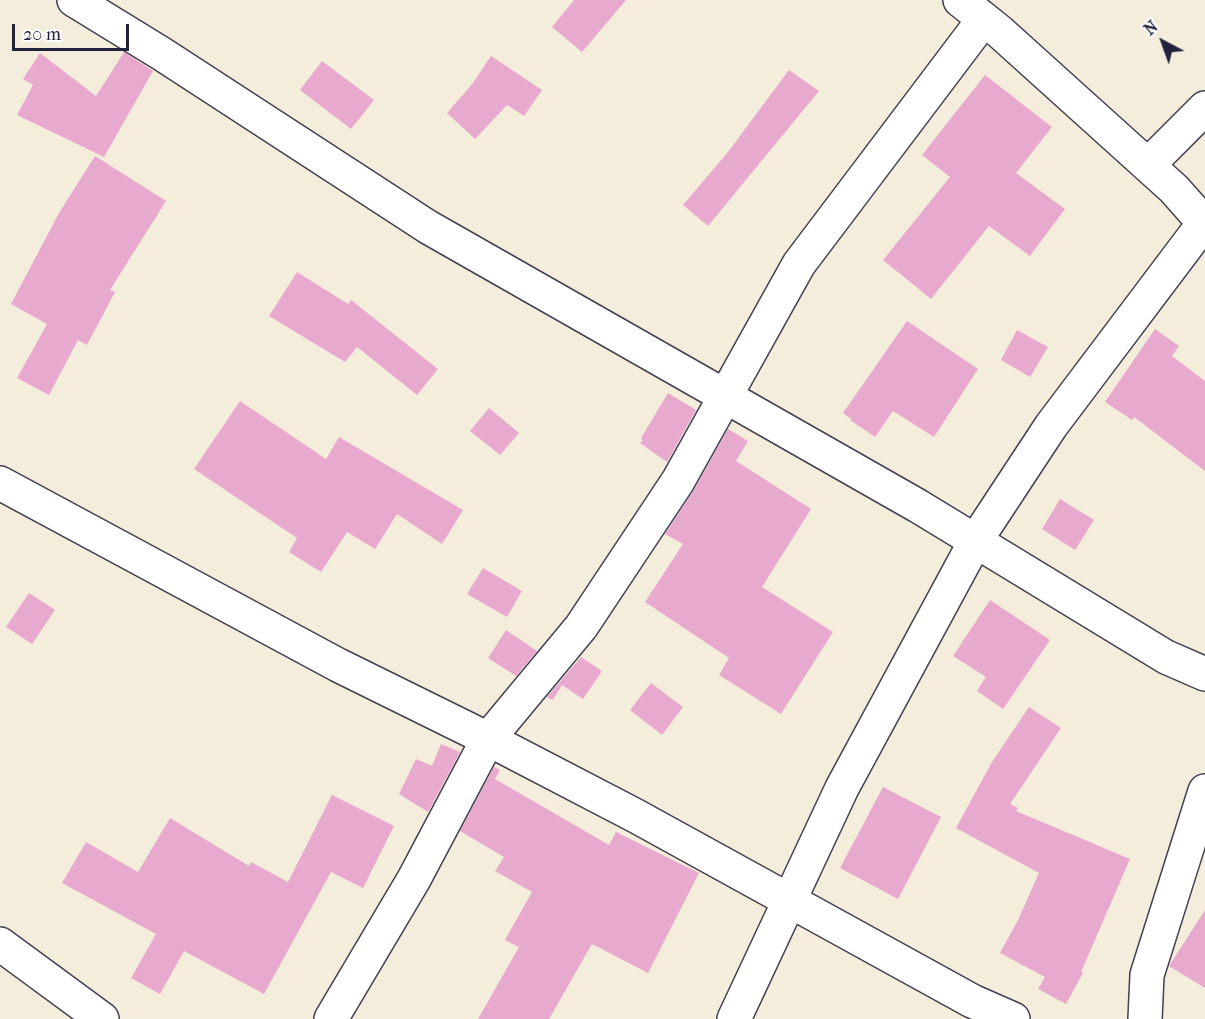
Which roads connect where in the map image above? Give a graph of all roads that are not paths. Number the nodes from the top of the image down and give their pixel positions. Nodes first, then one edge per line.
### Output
1 (74, 0) edge
2 (972, 10) edge
3 (1205, 108) edge
4 (1148, 165) junction
5 (1205, 223) edge
6 (727, 396) junction
7 (0, 483) edge
8 (976, 540) junction
9 (1205, 674) edge
10 (488, 739) junction
11 (1205, 791) edge
12 (790, 901) junction
13 (0, 944) edge
14 (102, 1019) edge
15 (332, 1019) edge
16 (734, 1019) edge
17 (1013, 1019) edge
18 (1145, 1019) edge

1 - 6 street
2 - 4 street
2 - 6 street
3 - 4 street
4 - 5 street
5 - 8 street
6 - 8 street
6 - 10 street
7 - 10 street
8 - 9 street
8 - 12 street
10 - 12 street
10 - 15 street
11 - 18 street
12 - 16 street
12 - 17 street
13 - 14 street

